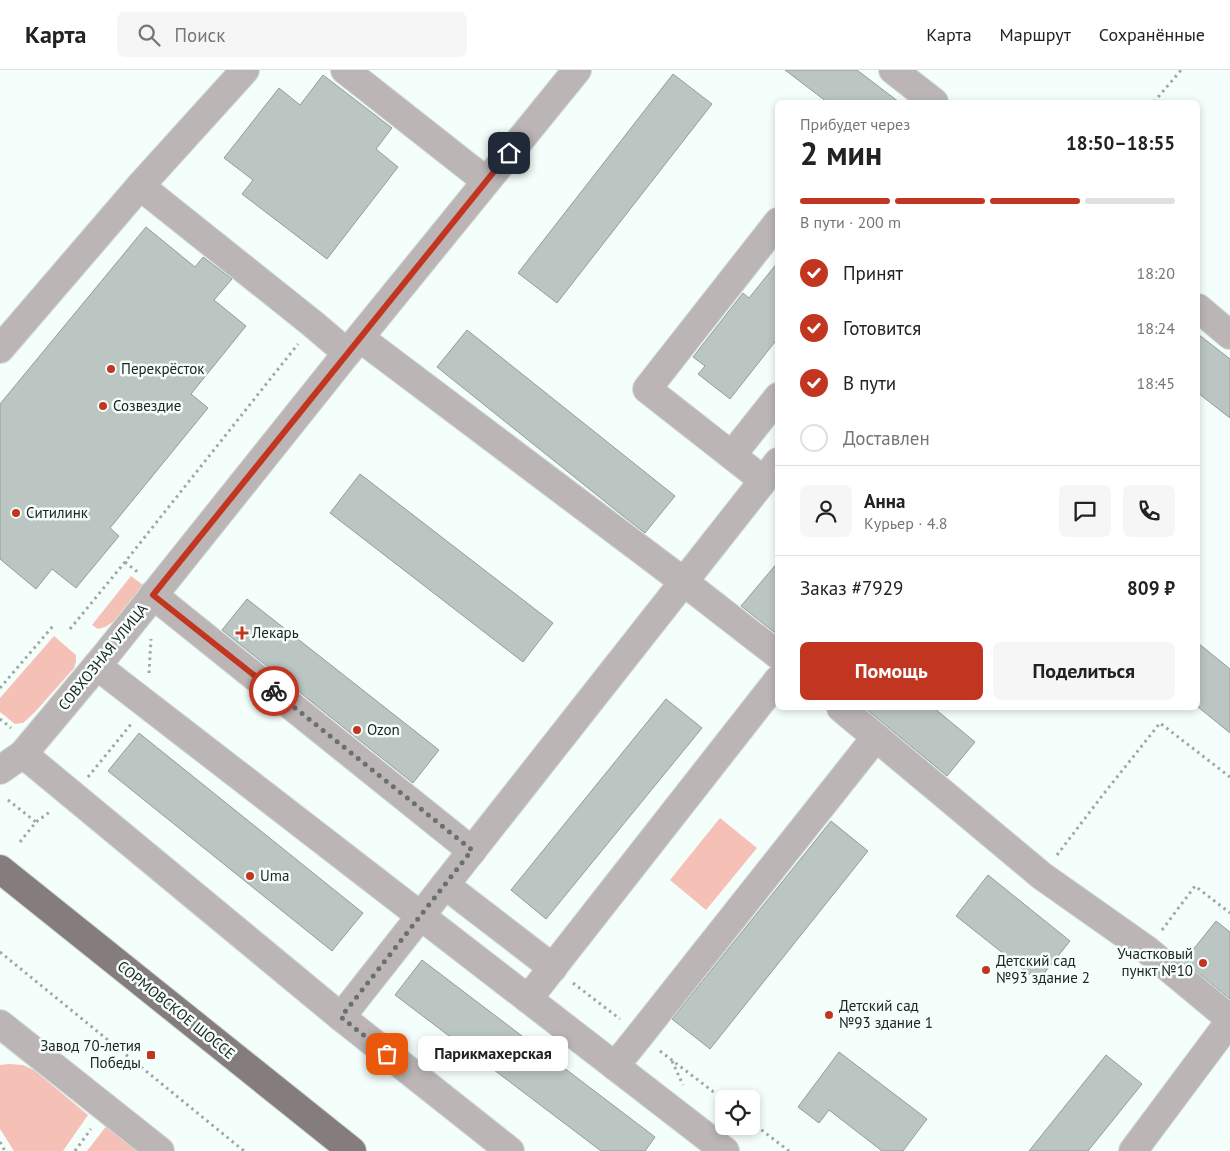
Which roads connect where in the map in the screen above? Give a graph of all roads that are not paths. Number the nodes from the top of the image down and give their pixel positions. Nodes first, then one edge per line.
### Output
1 (244, 70) edge
2 (344, 70) edge
3 (577, 70) edge
4 (893, 70) edge
5 (931, 100) edge
6 (486, 181) junction
7 (140, 186) junction
8 (775, 226) edge
9 (1200, 310) edge
10 (1230, 335) edge
11 (353, 346) junction
12 (0, 349) edge
13 (775, 401) edge
14 (732, 455) junction
15 (770, 471) edge
16 (684, 582) junction
17 (147, 585) junction
18 (775, 653) edge
19 (97, 666) junction
20 (775, 684) edge
21 (843, 710) edge
22 (876, 737) junction
23 (23, 754) junction
24 (0, 770) edge
25 (472, 850) junction
26 (0, 870) edge
27 (445, 885) junction
28 (421, 916) junction
29 (553, 968) junction
30 (528, 999) junction
31 (341, 1017) junction
32 (1230, 1020) edge
33 (0, 1024) edge
34 (615, 1066) junction
35 (710, 1146) edge
36 (160, 1151) edge
37 (352, 1151) edge
38 (510, 1151) edge
39 (1133, 1151) edge

1 - 7 street
2 - 6 street
3 - 6 street, СОВХОЗНАЯ УЛИЦА
4 - 5 street
6 - 11 street, СОВХОЗНАЯ УЛИЦА
7 - 11 street
7 - 12 street
8 - 14 street
9 - 10 street
11 - 16 street
11 - 17 street, СОВХОЗНАЯ УЛИЦА
13 - 14 street
14 - 15 street
15 - 16 street
16 - 18 street
16 - 25 street
17 - 19 street, СОВХОЗНАЯ УЛИЦА
17 - 25 street
19 - 23 street, СОВХОЗНАЯ УЛИЦА
19 - 28 street
20 - 29 street
21 - 22 street
22 - 32 street
22 - 34 street
23 - 24 street, СОВХОЗНАЯ УЛИЦА
23 - 31 street
25 - 27 street
26 - 37 main road, СОРМОВСКОЕ ШОССЕ
27 - 28 street
27 - 29 street
28 - 30 street
28 - 31 street
29 - 30 street
30 - 34 street
31 - 38 street
32 - 39 street
33 - 36 street
34 - 35 street

